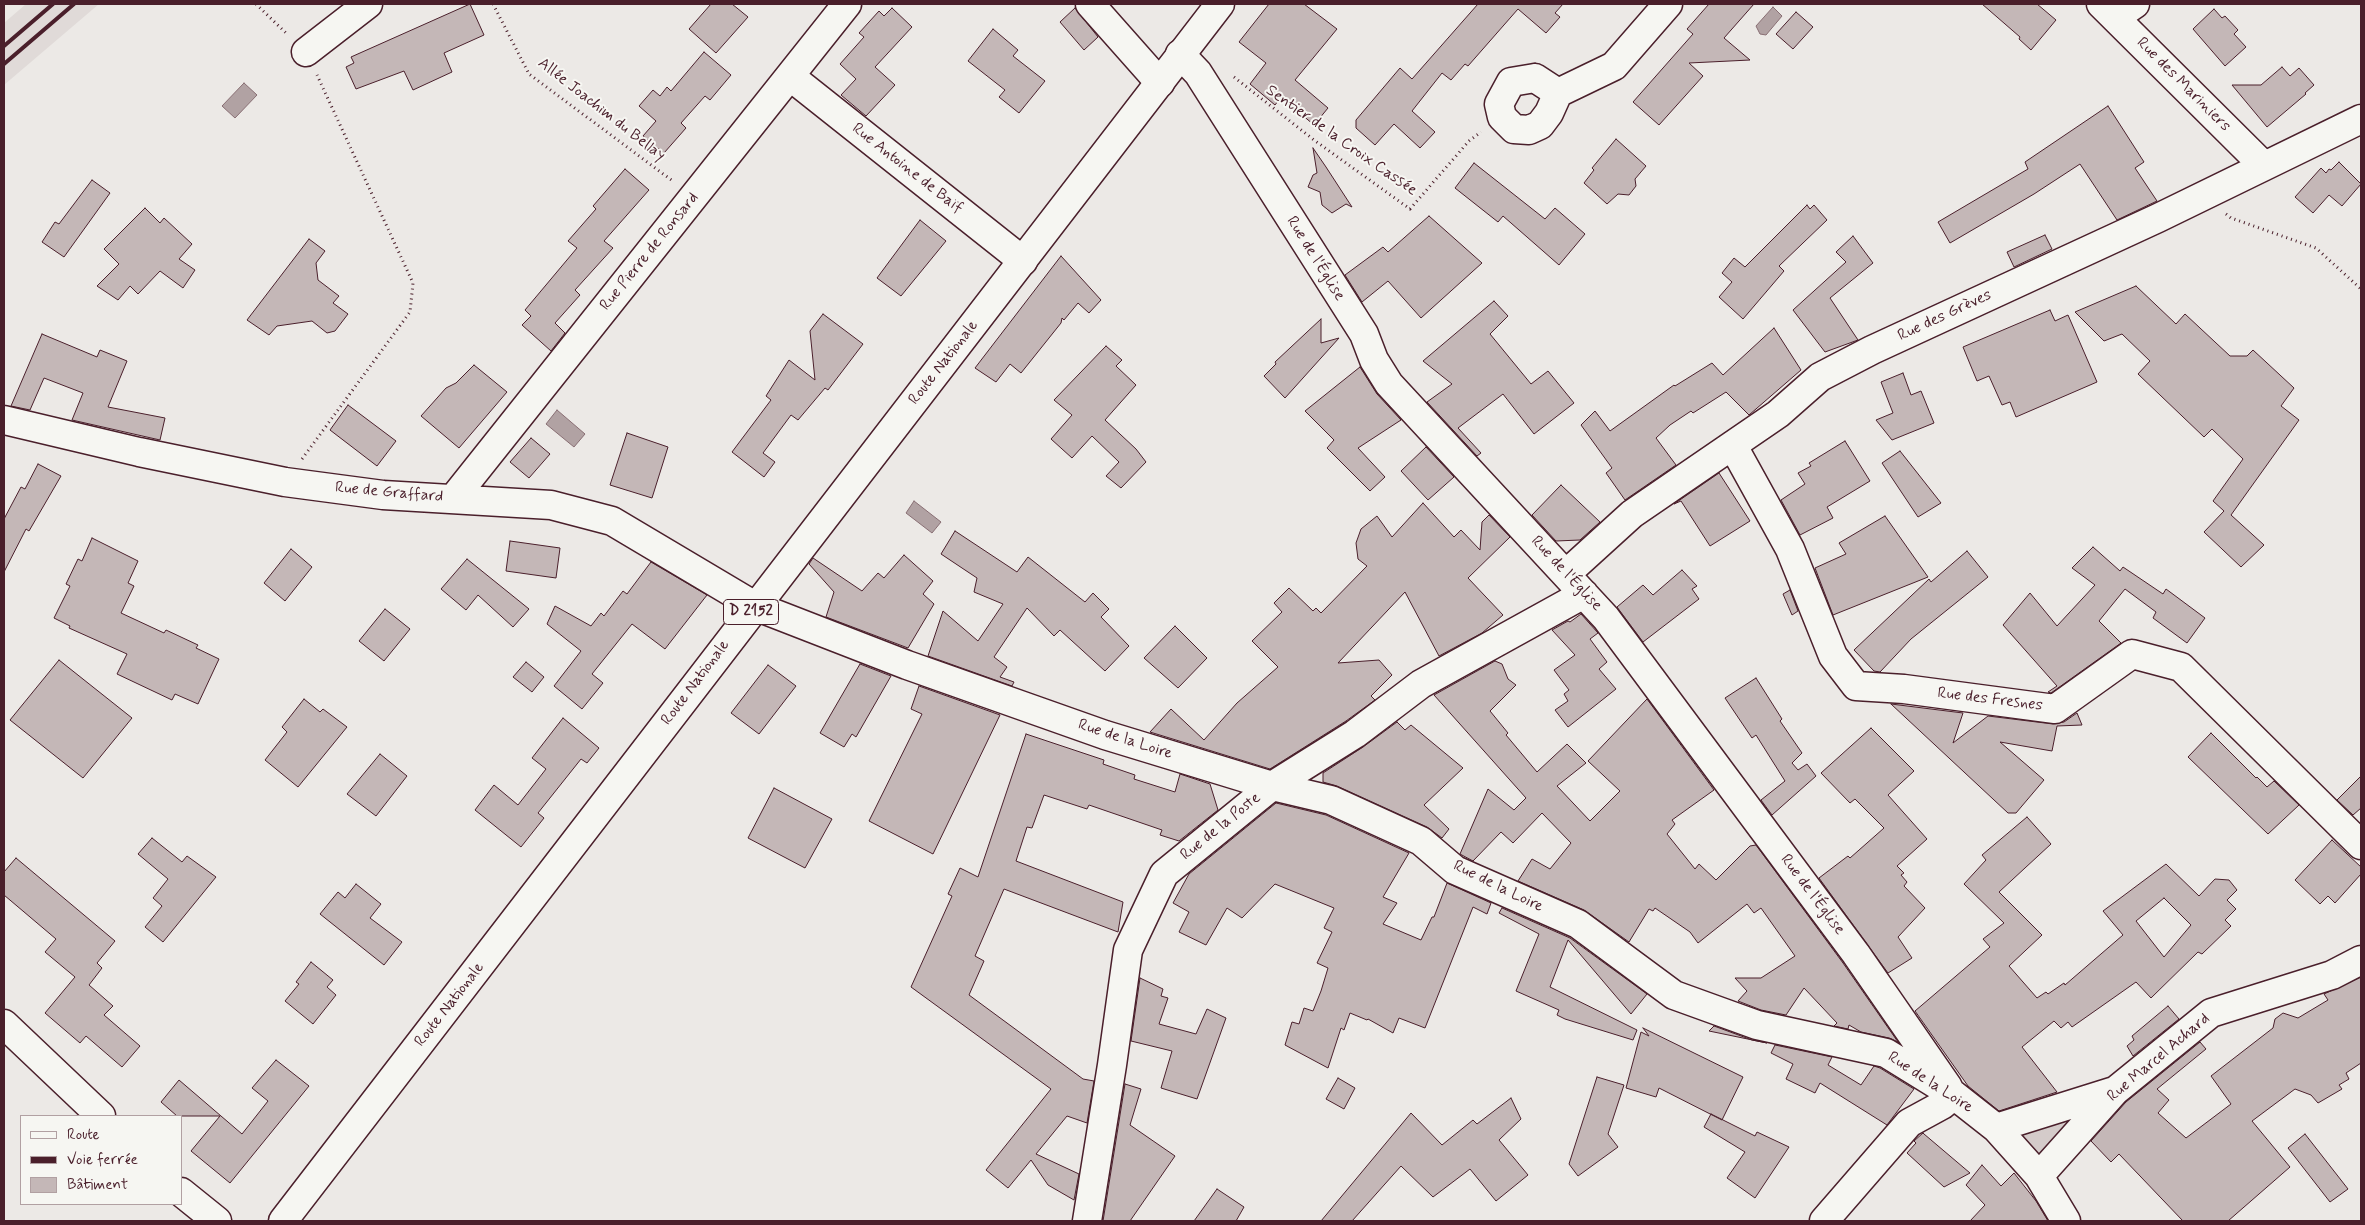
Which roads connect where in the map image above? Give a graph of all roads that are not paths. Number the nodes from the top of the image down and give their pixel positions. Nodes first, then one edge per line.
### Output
1 (368, 4) edge
2 (847, 4) edge
3 (1090, 4) edge
4 (1220, 4) edge
5 (1668, 4) edge
6 (2117, 8) edge
7 (306, 52) road end
8 (1189, 63) junction
9 (790, 77) junction
10 (1160, 83) junction
11 (1558, 93) junction
12 (2361, 119) edge
13 (2264, 166) junction
14 (1022, 261) junction
15 (4, 420) edge
16 (1733, 446) junction
17 (453, 499) junction
18 (1566, 574) junction
19 (1584, 594) junction
20 (755, 606) junction
21 (1272, 786) junction
22 (2361, 846) edge
23 (2361, 960) edge
24 (4, 1024) edge
25 (2115, 1091) junction
26 (1954, 1095) junction
27 (100, 1115) edge
28 (1996, 1128) junction
29 (2039, 1176) junction
30 (182, 1193) edge
31 (217, 1221) edge
32 (283, 1221) edge
33 (1087, 1221) edge
34 (1824, 1221) edge
35 (2066, 1221) edge

1 - 7 street
2 - 9 street, Rue Pierre de Ronsard
3 - 10 street
4 - 8 street, Route Nationale / D 2152
5 - 11 street
6 - 13 street, Rue des Mariniers
8 - 10 street, Route Nationale / D 2152
8 - 18 street, Rue de l'Église
9 - 14 street, Rue Antoine de Baïf
9 - 17 street, Rue Pierre de Ronsard
10 - 14 street, Route Nationale / D 2152
11 - 11 street
12 - 13 street, Rue des Grèves
13 - 16 street, Rue des Grèves
14 - 20 street, Route Nationale / D 2152
15 - 17 street, Rue de Graffard
16 - 18 street, Rue des Grèves
16 - 22 street, Rue des Fresnes
17 - 20 street, Rue de Graffard
18 - 19 street, Rue de l'Église
19 - 21 street, Rue de la Poste
19 - 26 street, Rue de l'Église
20 - 21 street, Rue de la Loire
20 - 32 street, Route Nationale / D 2152
21 - 26 street, Rue de la Loire
21 - 33 street, Rue de la Poste
23 - 25 street, Rue Marcel Achard
24 - 27 street
25 - 28 street
25 - 29 street, Rue Marcel Achard
26 - 28 street, Rue de la Loire
26 - 34 street
28 - 29 street, Rue de la Loire
29 - 35 street, Rue de la Loire
30 - 31 street

